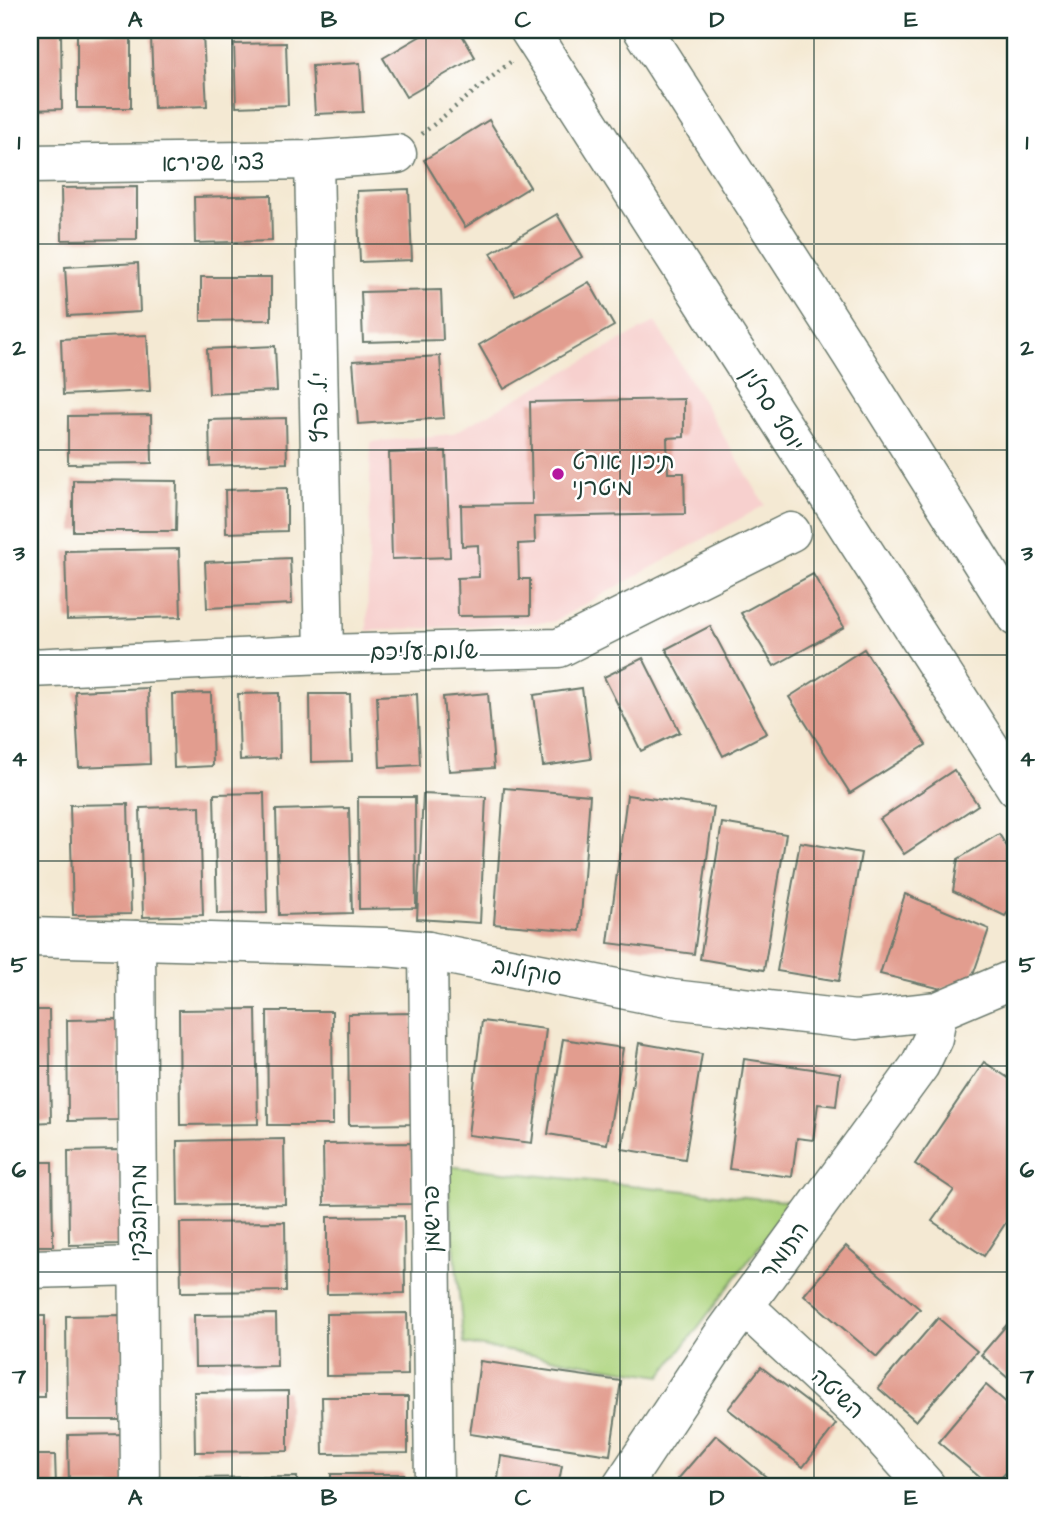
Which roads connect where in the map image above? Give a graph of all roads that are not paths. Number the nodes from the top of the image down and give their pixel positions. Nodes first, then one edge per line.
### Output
1 (643, 30) edge
2 (533, 35) edge
3 (397, 154) road end
4 (314, 160) junction
5 (30, 164) edge
6 (791, 532) dead end
7 (1016, 617) edge
8 (324, 654) junction
9 (30, 668) edge
10 (1016, 788) edge
11 (30, 927) edge
12 (30, 937) edge
13 (135, 940) junction
14 (428, 951) junction
15 (1016, 978) edge
16 (937, 1012) junction
17 (138, 1266) junction
18 (30, 1269) edge
19 (744, 1306) junction
20 (140, 1486) edge
21 (434, 1486) edge
22 (622, 1486) edge
23 (926, 1486) edge

1 - 7 street
2 - 10 street, יוסף סרלין
3 - 4 street, צבי שפירא
4 - 5 street, צבי שפירא
4 - 8 street, י.ל. פרץ
6 - 8 street, שלום עליכם
8 - 9 street, שלום עליכם
11 - 12 street
12 - 13 street, סוקולוב
13 - 14 street, סוקולוב
13 - 17 street, מרקובצקי
14 - 16 street, סוקולוב
14 - 21 street, פרישמן
15 - 16 street, סוקולוב
16 - 19 street, התומר
17 - 18 street
17 - 20 street, מרקובצקי
19 - 22 street, התומר
19 - 23 street, השיטה

